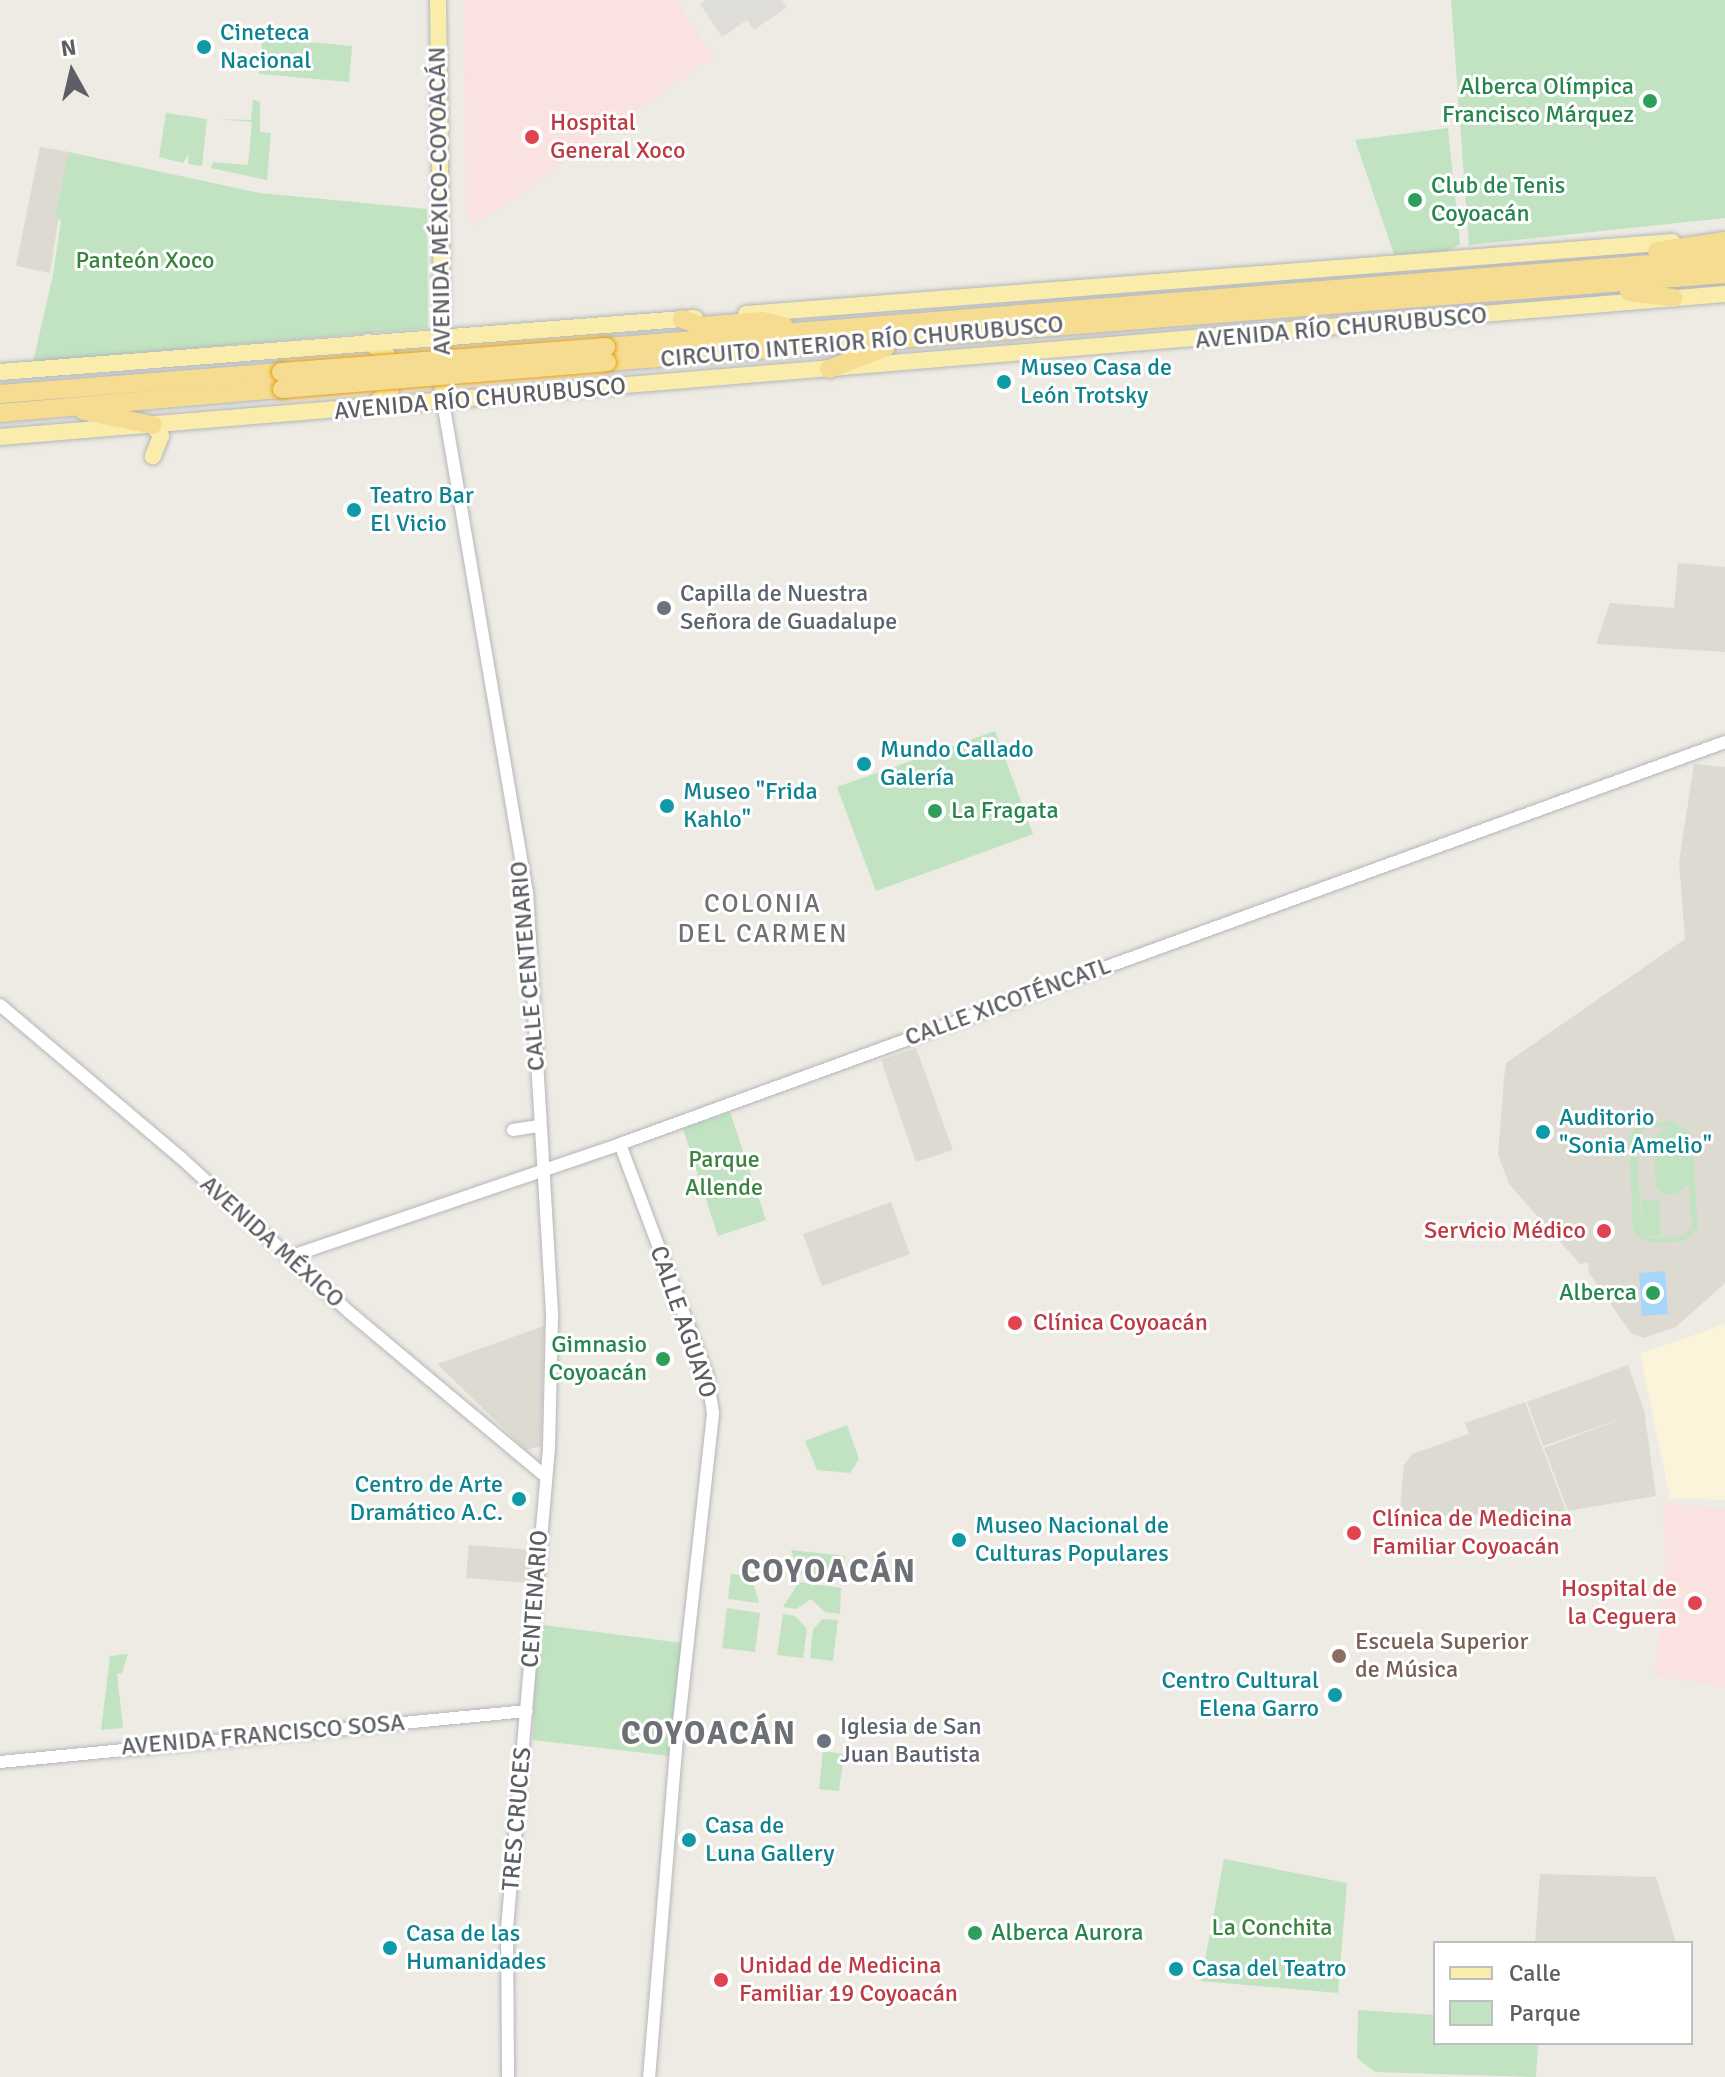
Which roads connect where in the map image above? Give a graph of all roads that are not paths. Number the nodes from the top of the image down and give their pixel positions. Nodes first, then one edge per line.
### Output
1 (438, 0) edge
2 (1725, 239) edge
3 (1725, 258) edge
4 (1579, 269) junction
5 (1725, 274) edge
6 (1488, 293) junction
7 (1725, 294) edge
8 (1674, 298) junction
9 (682, 319) junction
10 (806, 331) junction
11 (440, 337) junction
12 (910, 338) junction
13 (368, 342) junction
14 (607, 354) junction
15 (829, 369) junction
16 (0, 372) edge
17 (281, 381) junction
18 (0, 394) edge
19 (443, 402) junction
20 (57, 408) junction
21 (368, 409) junction
22 (0, 413) edge
23 (153, 425) junction
24 (0, 437) edge
25 (153, 456) dead end
26 (1725, 742) edge
27 (0, 1005) edge
28 (539, 1126) junction
29 (513, 1130) dead end
30 (620, 1144) junction
31 (543, 1168) junction
32 (289, 1257) junction
33 (545, 1481) junction
34 (527, 1711) junction
35 (0, 1762) edge
36 (508, 2077) edge
37 (649, 2077) edge

1 - 11 main road, AVENIDA MÉXICO-COYOACÁN
2 - 4 highway
2 - 9 main road
3 - 4 highway, CIRCUITO INTERIOR RÍO CHURUBUSCO
4 - 10 highway, CIRCUITO INTERIOR RÍO CHURUBUSCO
5 - 6 highway, CIRCUITO INTERIOR RÍO CHURUBUSCO
6 - 8 highway
6 - 12 highway, CIRCUITO INTERIOR RÍO CHURUBUSCO
7 - 8 main road, AVENIDA RÍO CHURUBUSCO
8 - 15 main road, AVENIDA RÍO CHURUBUSCO
9 - 10 highway
9 - 11 main road
10 - 14 highway, CIRCUITO INTERIOR RÍO CHURUBUSCO
11 - 13 main road
11 - 19 main road, AVENIDA MÉXICO-COYOACÁN
12 - 14 highway, CIRCUITO INTERIOR RÍO CHURUBUSCO
12 - 15 highway
13 - 16 main road
13 - 21 main road
14 - 17 highway, CIRCUITO INTERIOR RÍO CHURUBUSCO, bridge
15 - 19 main road, AVENIDA RÍO CHURUBUSCO
17 - 18 highway, CIRCUITO INTERIOR RÍO CHURUBUSCO
17 - 20 highway, CIRCUITO INTERIOR RÍO CHURUBUSCO
19 - 21 main road, AVENIDA RÍO CHURUBUSCO
19 - 28 street, CALLE CENTENARIO
20 - 22 highway, CIRCUITO INTERIOR RÍO CHURUBUSCO
20 - 23 highway
21 - 23 main road, AVENIDA RÍO CHURUBUSCO
23 - 24 main road, AVENIDA RÍO CHURUBUSCO
23 - 25 main road
26 - 30 street, CALLE XICOTÉNCATL
27 - 32 street, AVENIDA MÉXICO
28 - 29 street
28 - 31 street, CALLE CENTENARIO
30 - 31 street, CALLE XICOTÉNCATL
30 - 37 street, CALLE AGUAYO
31 - 32 street, CALLE XICOTÉNCATL
31 - 33 street, CALLE CENTENARIO
32 - 33 street, AVENIDA MÉXICO
33 - 34 street, CENTENARIO
34 - 35 street, AVENIDA FRANCISCO SOSA
34 - 36 street, TRES CRUCES

